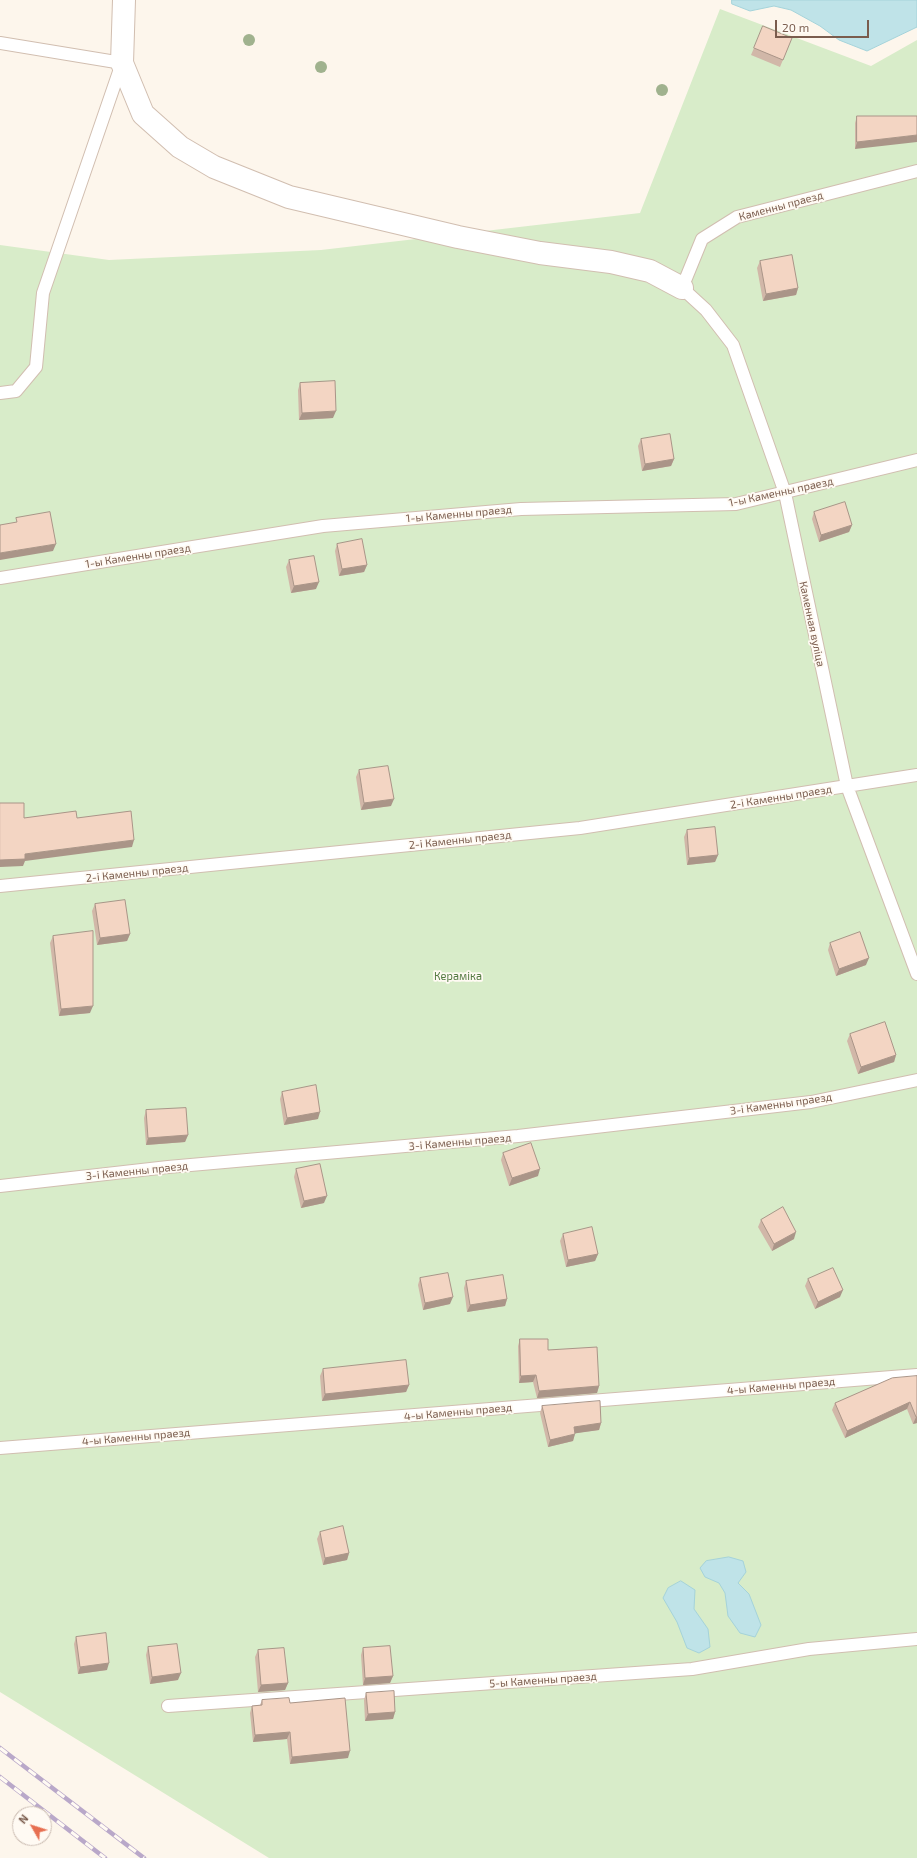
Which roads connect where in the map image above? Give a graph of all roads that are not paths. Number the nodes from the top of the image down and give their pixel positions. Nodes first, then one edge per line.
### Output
1 (124, 0) edge
2 (0, 43) edge
3 (122, 63) junction
4 (917, 171) edge
5 (682, 288) junction
6 (0, 393) edge
7 (917, 460) edge
8 (785, 493) junction
9 (0, 578) edge
10 (917, 775) edge
11 (847, 786) junction
12 (0, 886) edge
13 (917, 974) edge
14 (917, 1080) edge
15 (0, 1186) edge
16 (917, 1375) edge
17 (0, 1448) edge
18 (917, 1639) edge
19 (168, 1706) dead end

1 - 3 street
2 - 3 lane
3 - 5 street
3 - 6 lane
4 - 5 lane, Каменны праезд
5 - 8 lane, Каменная вуліца
7 - 8 lane, 1-ы Каменны праезд
8 - 9 lane, 1-ы Каменны праезд
8 - 11 lane, Каменная вуліца
10 - 11 lane, 2-і Каменны праезд
11 - 12 lane, 2-і Каменны праезд
11 - 13 lane, Каменная вуліца
14 - 15 lane, 3-і Каменны праезд
16 - 17 lane, 4-ы Каменны праезд
18 - 19 lane, 5-ы Каменны праезд

